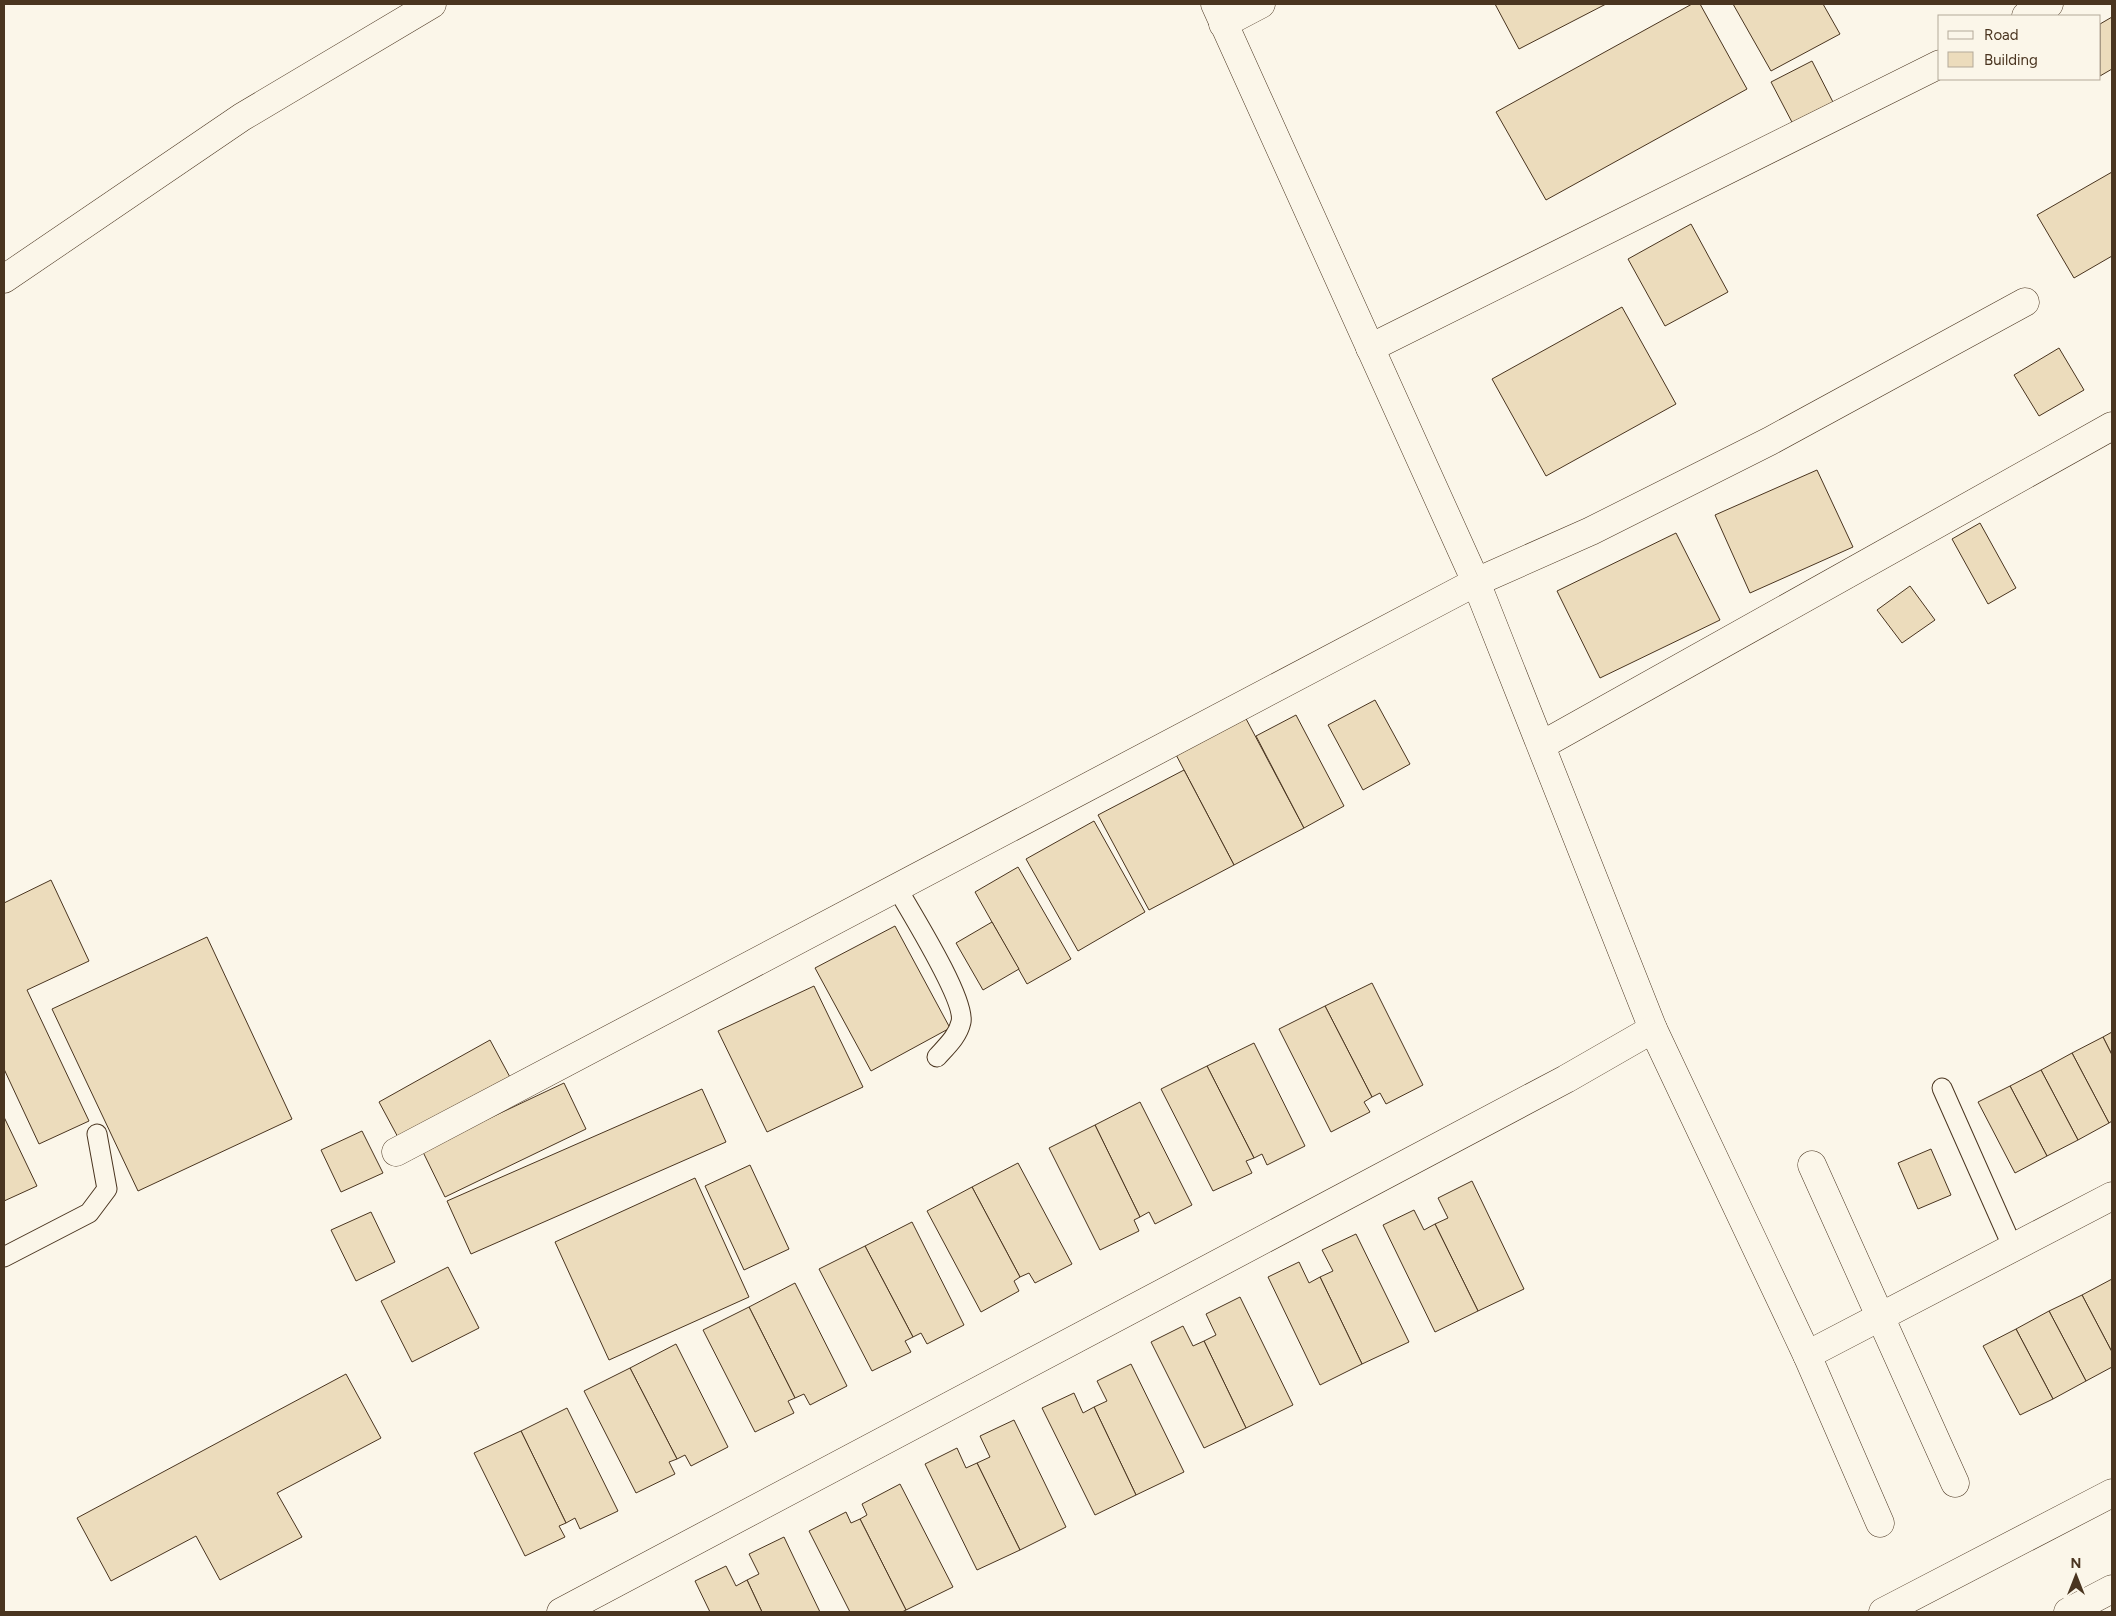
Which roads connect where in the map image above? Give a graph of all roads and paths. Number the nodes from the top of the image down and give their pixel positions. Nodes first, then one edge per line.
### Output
1 (432, 4) edge
2 (1261, 4) edge
3 (2049, 4) edge
4 (1219, 14) edge
5 (2028, 15) edge
6 (1938, 65) edge
7 (4, 279) edge
8 (2025, 302) dead end
9 (1370, 348) junction
10 (2112, 426) edge
11 (1476, 582) junction
12 (1542, 745) junction
13 (897, 888) junction
14 (1653, 1029) junction
15 (938, 1057) dead end
16 (1942, 1088) dead end
17 (97, 1134) dead end
18 (396, 1152) dead end
19 (1812, 1164) dead end
20 (2112, 1196) edge
21 (2013, 1248) junction
22 (4, 1257) edge
23 (1879, 1317) junction
24 (1807, 1355) junction
25 (1955, 1483) dead end
26 (2112, 1493) edge
27 (1880, 1523) dead end
28 (2112, 1589) edge
29 (561, 1612) edge
30 (1883, 1612) edge
31 (2068, 1612) edge

1 - 7 street
2 - 4 street
3 - 5 street
4 - 9 street
6 - 9 street
8 - 11 street
9 - 11 street
10 - 12 street
11 - 12 street
11 - 13 street
12 - 14 street
13 - 15 lane
13 - 18 street
14 - 24 street
14 - 29 street
16 - 21 lane
17 - 22 lane
19 - 23 street
20 - 21 street
21 - 23 street
23 - 24 street
23 - 25 street
24 - 27 street
26 - 30 street
28 - 31 street

